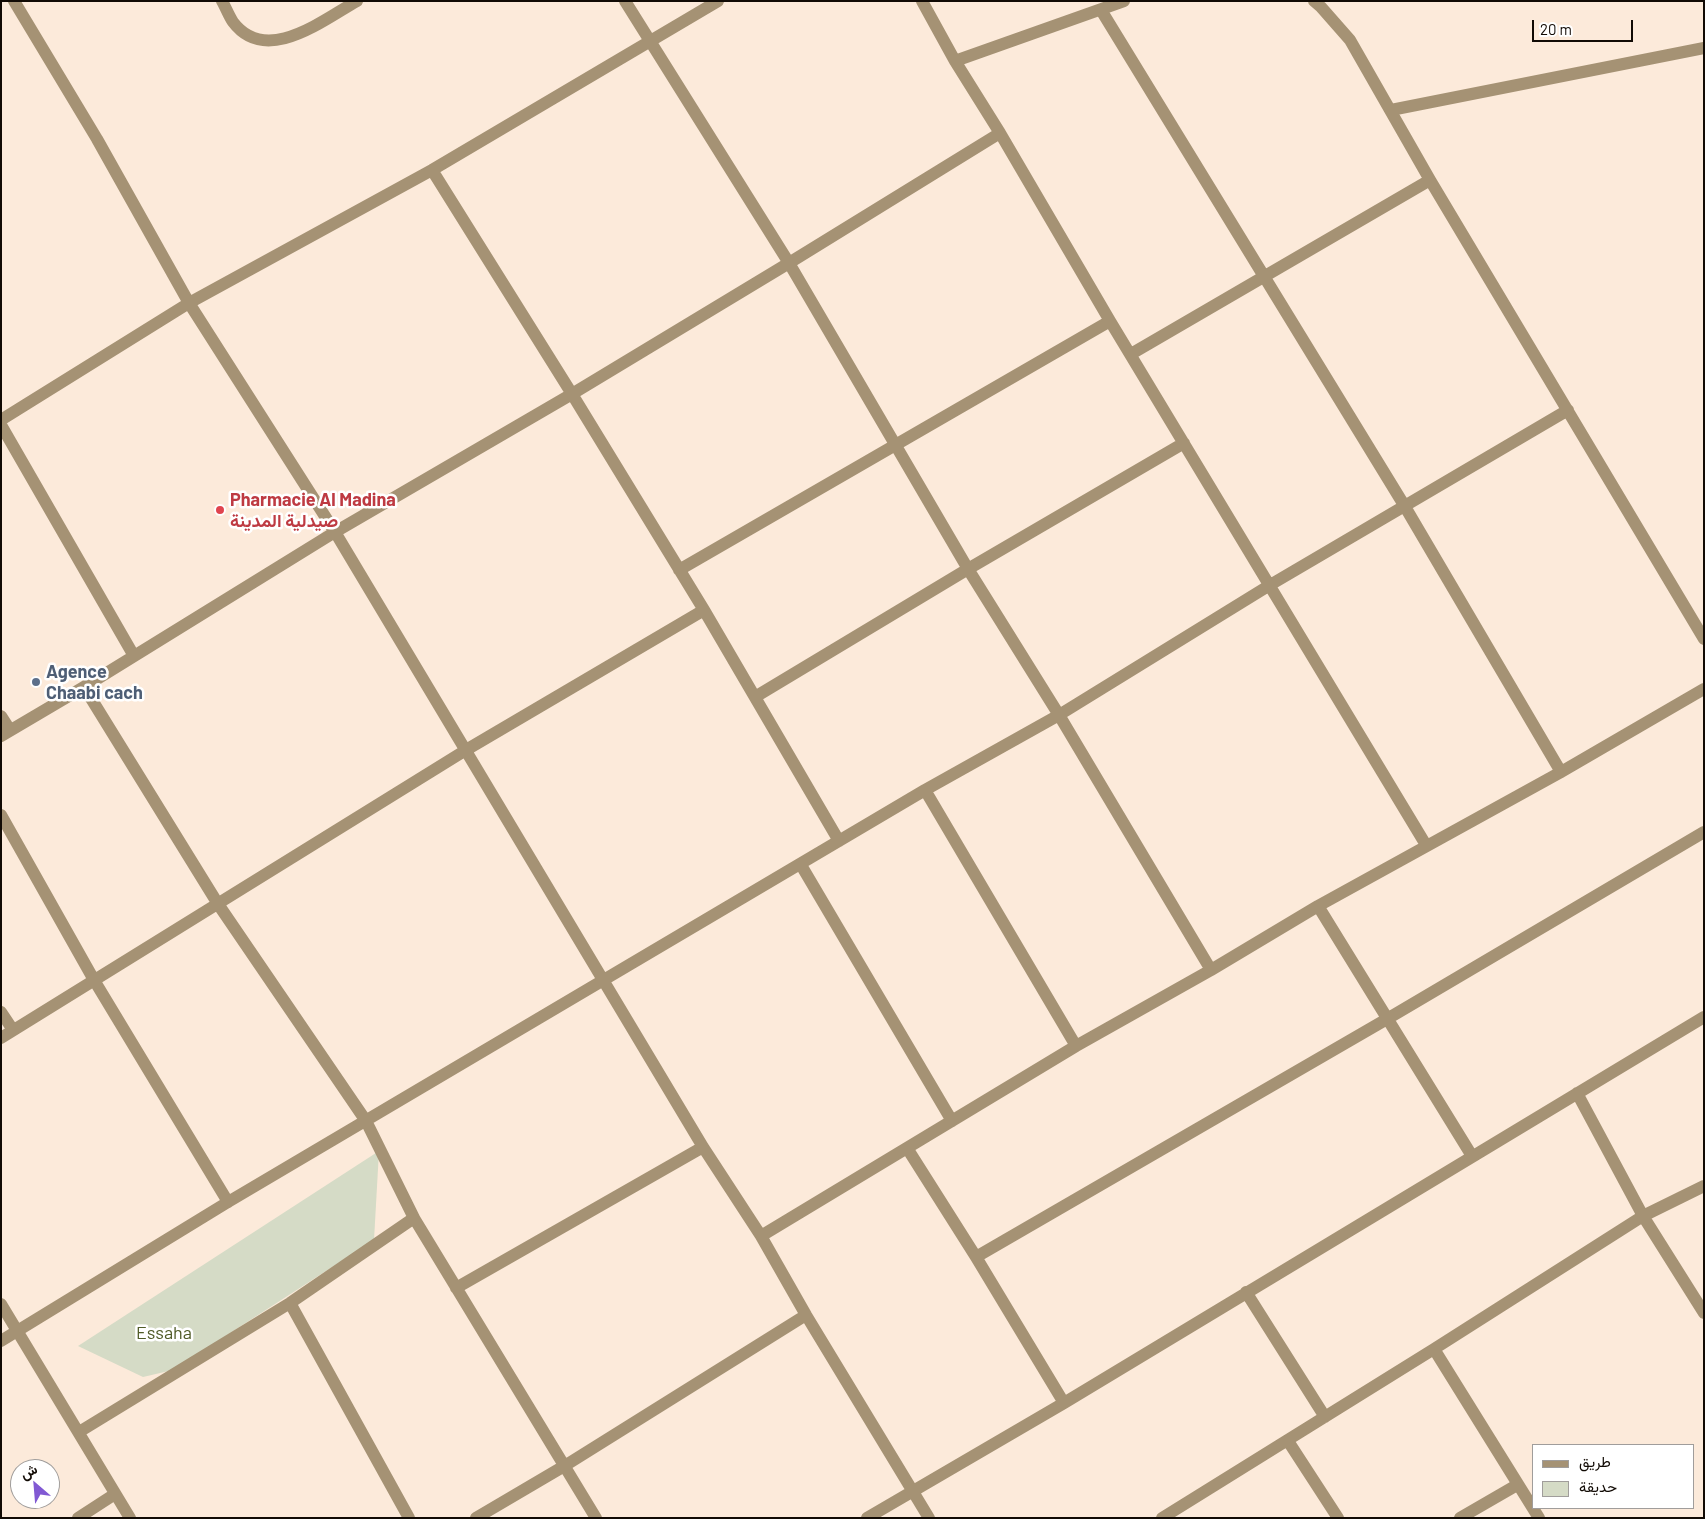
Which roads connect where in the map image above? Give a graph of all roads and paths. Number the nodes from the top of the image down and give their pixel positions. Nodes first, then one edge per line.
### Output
1 (14, 1) edge
2 (222, 1) edge
3 (357, 1) edge
4 (625, 1) edge
5 (718, 1) edge
6 (922, 1) edge
7 (1124, 1) edge
8 (1314, 1) edge
9 (1101, 10) junction
10 (649, 42) junction
11 (1704, 48) edge
12 (955, 60) junction
13 (1391, 110) junction
14 (1000, 133) junction
15 (432, 170) junction
16 (1430, 180) junction
17 (790, 264) junction
18 (1264, 276) junction
19 (189, 303) junction
20 (1110, 321) junction
21 (1131, 354) junction
22 (572, 394) junction
23 (1568, 410) junction
24 (1, 420) edge
25 (1, 425) edge
26 (1184, 443) junction
27 (896, 444) junction
28 (1404, 506) junction
29 (334, 532) junction
30 (968, 569) junction
31 (679, 570) junction
32 (1270, 585) junction
33 (704, 610) junction
34 (1704, 639) edge
35 (134, 656) junction
36 (84, 687) junction
37 (1704, 689) edge
38 (755, 697) junction
39 (1059, 715) junction
40 (1, 716) edge
41 (6, 733) edge
42 (466, 750) junction
43 (1561, 772) junction
44 (925, 790) junction
45 (1, 815) edge
46 (1704, 832) edge
47 (839, 841) junction
48 (1426, 845) junction
49 (800, 865) junction
50 (218, 904) junction
51 (1318, 906) junction
52 (1211, 970) junction
53 (94, 980) junction
54 (604, 981) junction
55 (1, 1012) edge
56 (1704, 1017) edge
57 (1387, 1019) junction
58 (13, 1030) junction
59 (1, 1038) edge
60 (1076, 1046) junction
61 (1578, 1092) junction
62 (366, 1121) junction
63 (952, 1121) junction
64 (703, 1147) junction
65 (907, 1148) junction
66 (1472, 1156) junction
67 (1704, 1186) edge
68 (228, 1202) junction
69 (1644, 1216) junction
70 (414, 1218) junction
71 (761, 1236) junction
72 (976, 1257) junction
73 (456, 1288) junction
74 (1246, 1292) junction
75 (290, 1303) junction
76 (1, 1304) edge
77 (1704, 1313) edge
78 (806, 1314) junction
79 (17, 1330) junction
80 (1, 1341) edge
81 (1434, 1349) junction
82 (1064, 1403) junction
83 (1325, 1417) junction
84 (79, 1432) junction
85 (1288, 1441) junction
86 (566, 1466) junction
87 (1517, 1485) junction
88 (914, 1491) junction
89 (115, 1494) junction
90 (1532, 1508) edge
91 (78, 1518) edge
92 (130, 1518) edge
93 (409, 1518) edge
94 (476, 1518) edge
95 (596, 1518) edge
96 (867, 1518) edge
97 (929, 1518) edge
98 (1162, 1518) edge
99 (1338, 1518) edge
100 (1460, 1518) edge

1 - 19 street
2 - 3 street
4 - 10 street
5 - 10 street
6 - 12 street
7 - 9 street
8 - 13 street
9 - 12 street
9 - 18 street
10 - 15 street
10 - 17 street
11 - 13 street
12 - 14 street
13 - 16 street
14 - 17 street
14 - 20 street
15 - 19 street
15 - 22 street
16 - 18 street
16 - 23 street
17 - 22 street
17 - 27 street
18 - 21 street
18 - 28 street
19 - 24 street
19 - 29 street
20 - 21 street
20 - 27 street
21 - 26 street
22 - 29 street
22 - 31 street
23 - 28 street
23 - 34 street
25 - 35 street
26 - 30 street
26 - 32 street
27 - 30 street
27 - 31 street
28 - 32 street
28 - 43 street
29 - 35 street
29 - 42 street
30 - 38 street
30 - 39 street
31 - 33 street
32 - 39 street
32 - 48 street
33 - 38 street
33 - 42 street
35 - 36 street
36 - 41 street
36 - 50 street
37 - 43 street
38 - 47 street
39 - 44 street
39 - 52 street
40 - 41 street
42 - 50 street
42 - 54 street
43 - 48 street
44 - 47 street
44 - 60 street
45 - 53 street
46 - 57 street
47 - 49 street
48 - 51 street
49 - 54 street
49 - 63 street
50 - 53 street
50 - 62 street
51 - 52 street
51 - 57 street
52 - 60 street
53 - 58 street
53 - 68 street
54 - 62 street
54 - 64 street
55 - 58 street
56 - 61 street
57 - 66 street
57 - 72 street
58 - 59 street
60 - 63 street
61 - 66 street
61 - 69 street
62 - 68 street
62 - 70 street
63 - 65 street
64 - 71 street
64 - 73 street
65 - 71 street
65 - 72 street
66 - 74 street
67 - 69 street
68 - 79 street
69 - 77 street
69 - 81 street
70 - 73 street
70 - 75 street
71 - 78 street
72 - 82 street
73 - 86 street
74 - 82 street
74 - 83 street
75 - 84 street
75 - 93 street
76 - 79 street
78 - 86 street
78 - 88 street
79 - 80 street
79 - 84 street
81 - 83 street
81 - 87 street
82 - 88 street
83 - 85 street
84 - 89 street
85 - 98 street
85 - 99 street
86 - 94 street
86 - 95 street
87 - 90 street
87 - 100 street
88 - 96 street
88 - 97 street
89 - 91 street
89 - 92 street

